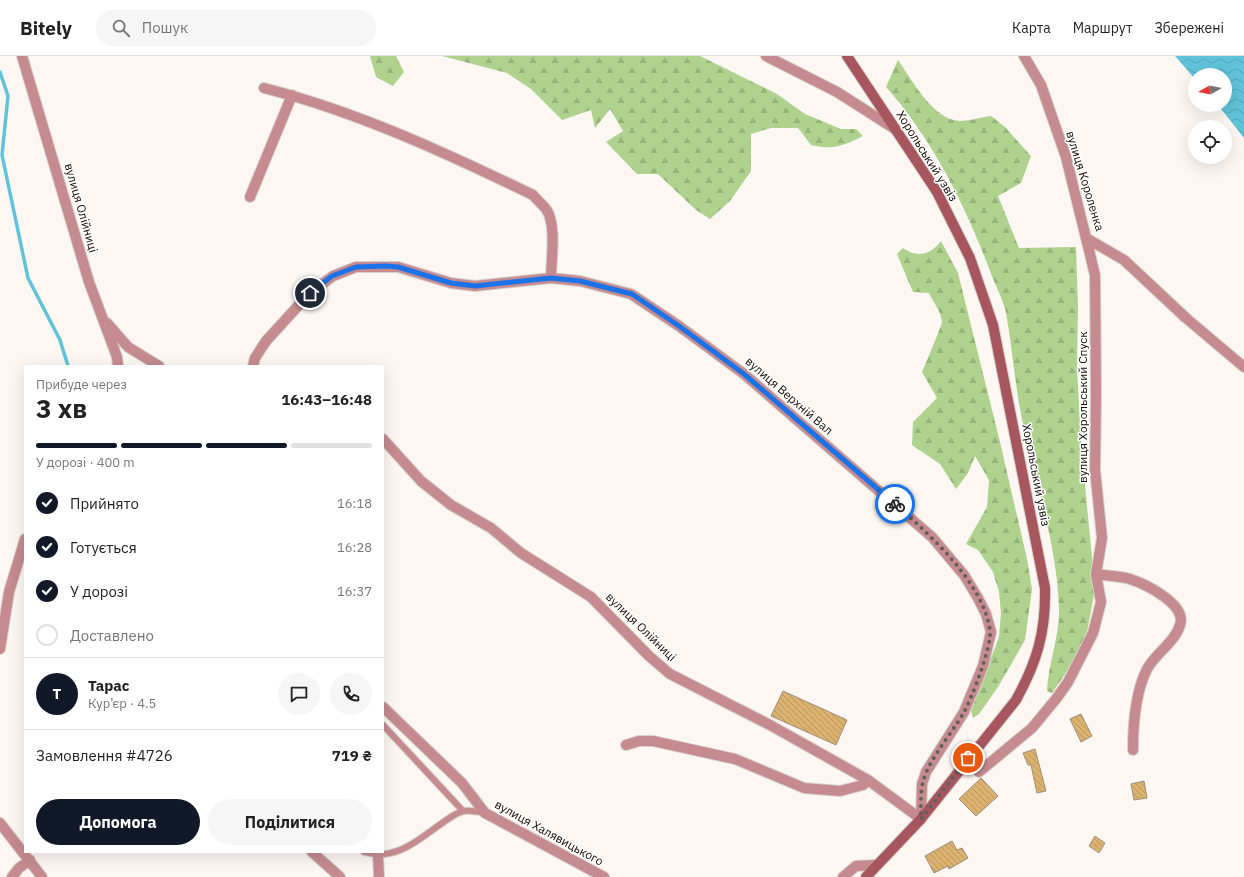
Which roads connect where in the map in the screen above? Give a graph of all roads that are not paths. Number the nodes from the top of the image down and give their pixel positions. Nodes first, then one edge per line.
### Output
1 (22, 56) edge
2 (766, 56) edge
3 (847, 56) edge
4 (1024, 56) edge
5 (264, 88) dead end
6 (292, 95) junction
7 (895, 129) junction
8 (250, 198) dead end
9 (1086, 238) junction
10 (551, 278) junction
11 (101, 316) junction
12 (118, 365) edge
13 (156, 365) edge
14 (253, 365) edge
15 (1244, 367) edge
16 (384, 440) edge
17 (24, 542) edge
18 (1096, 574) junction
19 (0, 649) edge
20 (384, 708) edge
21 (384, 726) edge
22 (626, 745) dead end
23 (1133, 750) dead end
24 (979, 772) dead end
25 (868, 780) junction
26 (463, 811) junction
27 (485, 813) junction
28 (921, 819) junction
29 (0, 823) edge
30 (24, 853) edge
31 (24, 853) edge
32 (313, 853) edge
33 (371, 853) edge
34 (378, 854) junction
35 (30, 860) junction
36 (875, 865) junction
37 (12, 877) edge
38 (42, 877) edge
39 (340, 877) edge
40 (379, 877) edge
41 (604, 877) edge
42 (843, 877) edge
43 (866, 877) edge

1 - 11 street, вулиця Олійниці
2 - 7 street
3 - 7 main road, Хорольський узвіз
4 - 9 street, вулиця Короленка
5 - 6 street
6 - 8 street
6 - 10 street
7 - 28 main road, Хорольський узвіз
9 - 15 street, вулиця Короленка
9 - 18 street, вулиця Хорольський Спуск
10 - 14 street, вулиця Верхній Вал
10 - 28 street, вулиця Верхній Вал
11 - 12 street, вулиця Олійниці
11 - 13 street
16 - 25 street, вулиця Олійниці
17 - 19 street
18 - 23 street
18 - 24 street, вулиця Хорольський Спуск
20 - 27 street, вулиця Халявицького
21 - 26 lane
22 - 25 street
25 - 28 street, вулиця Олійниці
26 - 27 lane
26 - 34 lane
27 - 41 street, вулиця Халявицького
28 - 36 main road, Хорольський узвіз
29 - 30 street
31 - 35 street
32 - 39 street
33 - 34 lane
34 - 40 street
35 - 37 street
35 - 38 street
36 - 42 street
36 - 43 main road, Хорольський узвіз

